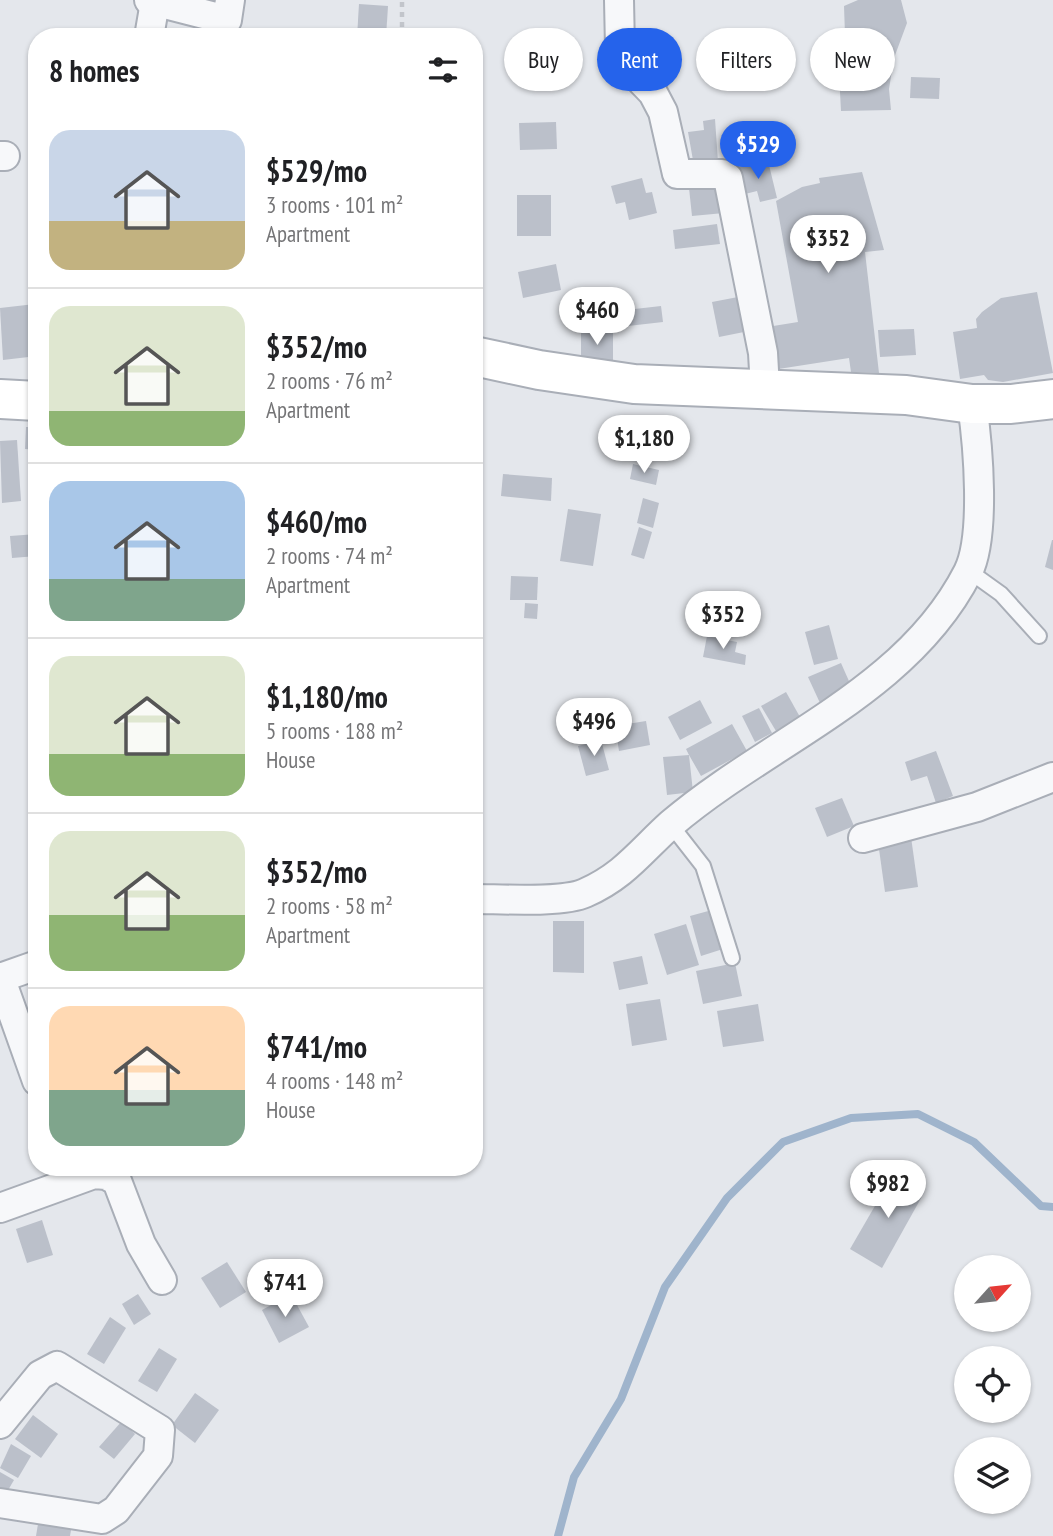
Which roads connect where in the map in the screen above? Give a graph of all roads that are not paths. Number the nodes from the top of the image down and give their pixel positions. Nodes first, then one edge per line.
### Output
1 (230, 0) edge
2 (619, 0) edge
3 (152, 1) edge
4 (150, 28) edge
5 (483, 358) edge
6 (765, 388) junction
7 (0, 399) edge
8 (1053, 399) edge
9 (28, 401) edge
10 (972, 404) junction
11 (969, 570) junction
12 (1039, 636) dead end
13 (1053, 777) edge
14 (671, 825) junction
15 (863, 838) dead end
16 (483, 899) edge
17 (732, 958) dead end
18 (28, 968) edge
19 (0, 978) edge
20 (28, 1056) edge
21 (68, 1176) edge
22 (108, 1176) edge
23 (0, 1208) edge
24 (162, 1280) dead end
25 (0, 1424) edge
26 (0, 1503) edge

1 - 3 street
2 - 6 street
3 - 4 street
5 - 6 street
6 - 10 street
7 - 9 street
8 - 10 street
10 - 11 street
11 - 12 lane
11 - 14 street
13 - 15 street
14 - 16 street
14 - 17 lane
18 - 19 street
19 - 20 street
21 - 23 street
22 - 24 street
25 - 26 street

